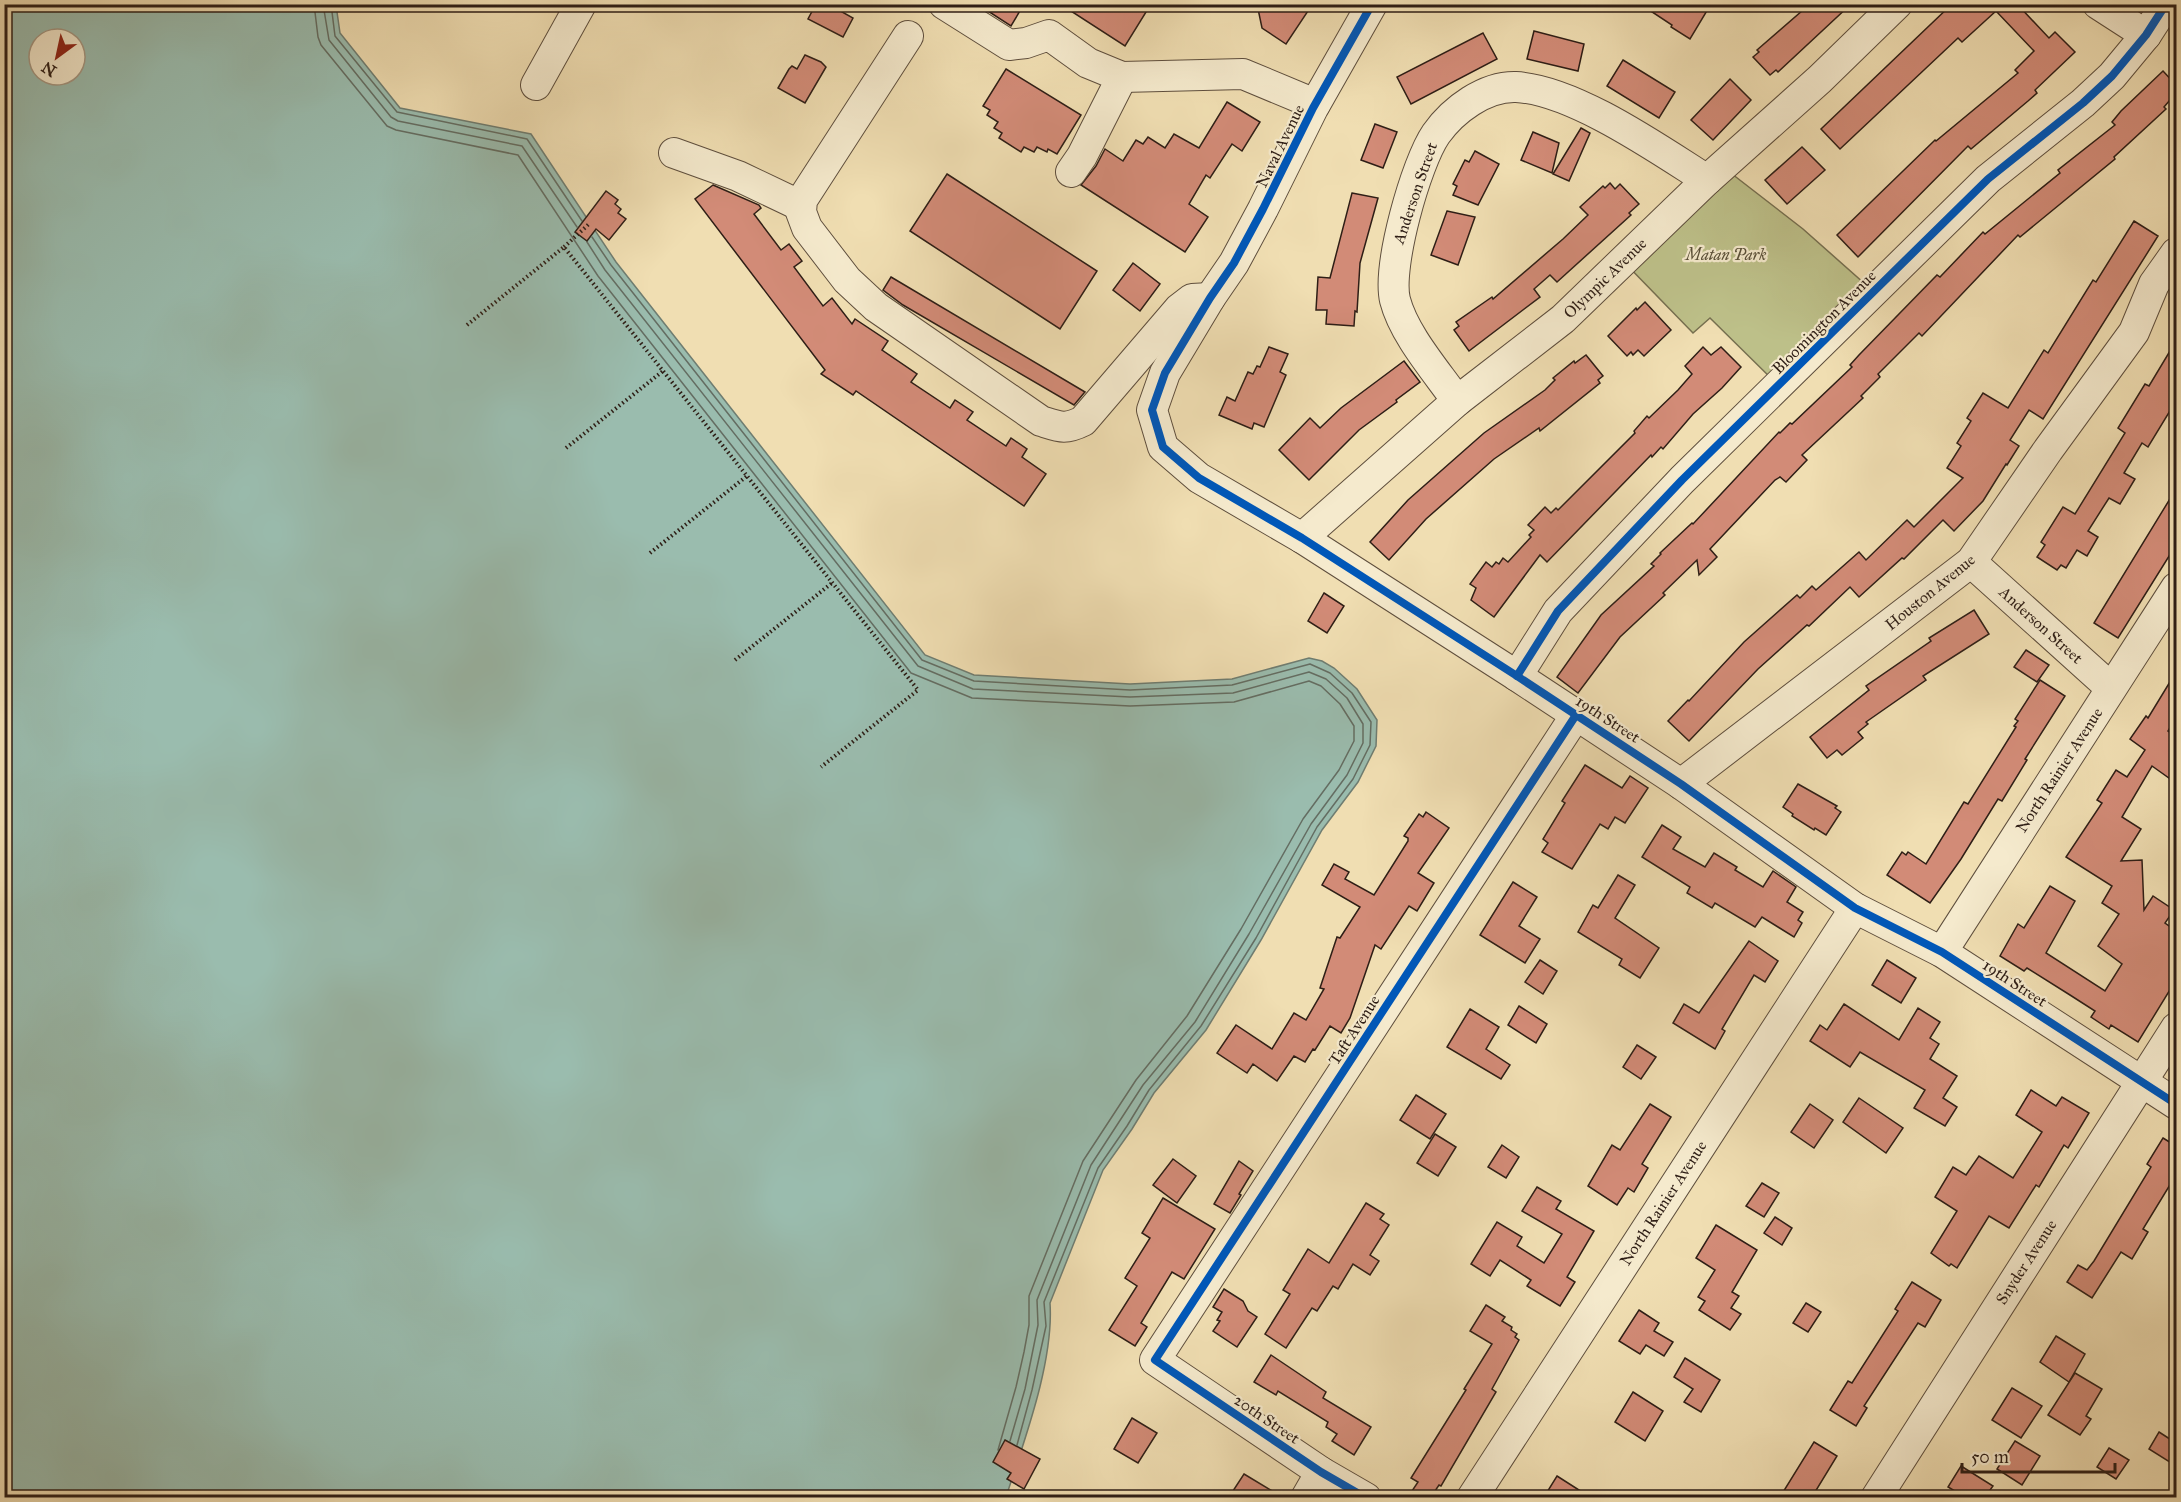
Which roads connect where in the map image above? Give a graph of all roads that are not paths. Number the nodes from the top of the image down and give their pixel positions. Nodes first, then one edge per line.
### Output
1 (581, 4) edge
2 (944, 4) edge
3 (1372, 4) edge
4 (1897, 4) edge
5 (2098, 4) edge
6 (2166, 4) edge
7 (908, 36) dead end
8 (2146, 36) junction
9 (1122, 77) junction
10 (536, 86) dead end
11 (1316, 104) junction
12 (675, 153) dead end
13 (1071, 172) dead end
14 (1707, 180) junction
15 (801, 206) junction
16 (2176, 253) edge
17 (1210, 298) junction
18 (1457, 401) junction
19 (1302, 538) junction
20 (1971, 562) junction
21 (2176, 588) edge
22 (1517, 676) junction
23 (2111, 688) junction
24 (1576, 715) junction
25 (1681, 784) junction
26 (1855, 908) junction
27 (1942, 952) junction
28 (2176, 1028) edge
29 (2142, 1080) junction
30 (2176, 1104) edge
31 (1155, 1360) joint
32 (1321, 1472) junction
33 (1305, 1497) edge
34 (1366, 1497) edge
35 (1472, 1497) edge
36 (1876, 1497) edge

1 - 10 street
2 - 9 street
3 - 11 street, Naval Avenue
4 - 14 street, Olympic Avenue
5 - 8 street
6 - 8 street, Bloomington Avenue
7 - 15 street
8 - 22 street, Bloomington Avenue
9 - 11 street
9 - 13 street
11 - 17 street, Naval Avenue
12 - 15 street
14 - 18 street, Olympic Avenue
14 - 18 street, Anderson Street
15 - 17 street
16 - 20 street, Houston Avenue
17 - 19 street, 19th Street
18 - 19 street, Olympic Avenue
19 - 22 street, 19th Street
20 - 23 street, Anderson Street
20 - 25 street, Houston Avenue
21 - 23 street, North Rainier Avenue
22 - 24 street, 19th Street
23 - 27 street, North Rainier Avenue
24 - 25 street, 19th Street
24 - 31 street, Taft Avenue
25 - 26 street, 19th Street
26 - 27 street, 19th Street
26 - 35 street, North Rainier Avenue
27 - 29 street, 19th Street
28 - 29 street, Snyder Avenue
29 - 30 street, 19th Street
29 - 36 street, Snyder Avenue
31 - 32 street, 20th Street
32 - 33 street
32 - 34 street, 20th Street

